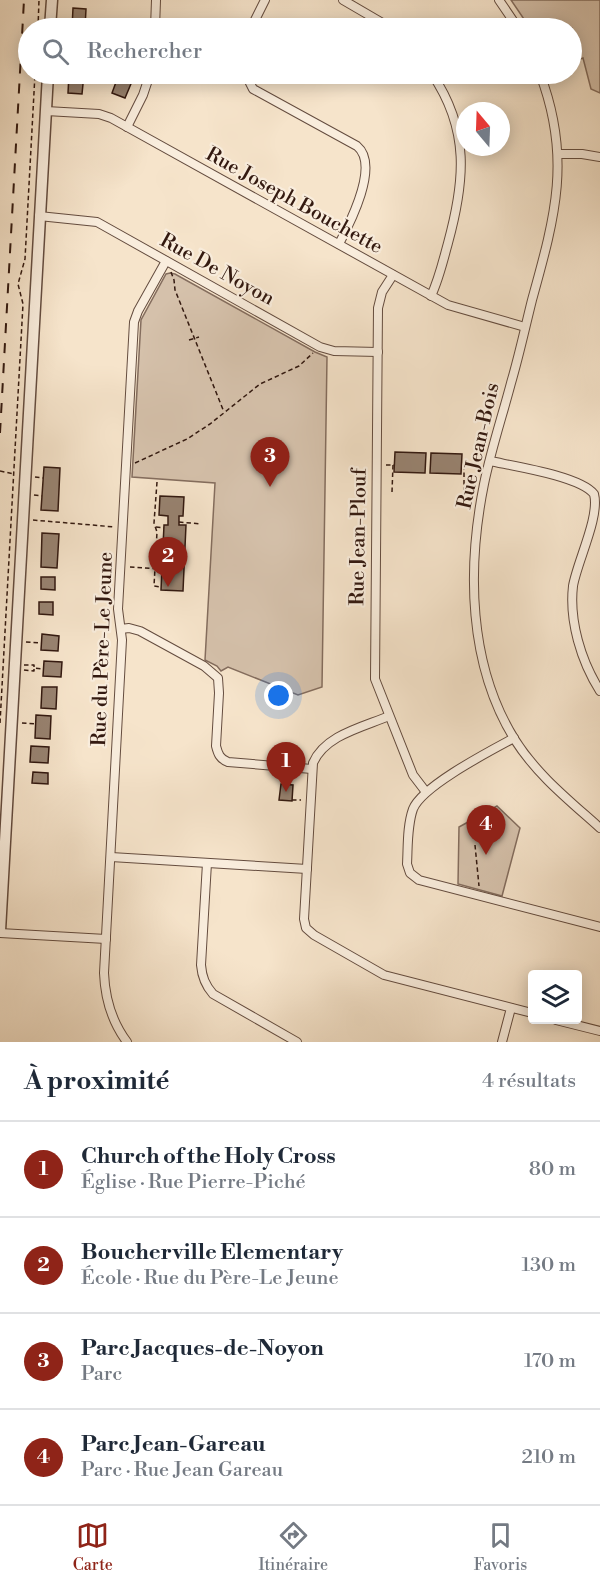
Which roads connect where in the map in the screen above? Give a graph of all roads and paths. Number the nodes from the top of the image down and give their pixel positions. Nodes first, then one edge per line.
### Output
1 (39, 0) edge
2 (52, 0) edge
3 (156, 0) edge
4 (265, 0) edge
5 (343, 0) edge
6 (499, 0) edge
7 (38, 18) edge
8 (51, 18) edge
9 (155, 18) edge
10 (256, 18) edge
11 (374, 18) edge
12 (511, 18) edge
13 (34, 84) edge
14 (47, 84) edge
15 (147, 84) edge
16 (250, 84) edge
17 (438, 84) edge
18 (543, 84) edge
19 (46, 111) junction
20 (128, 127) junction
21 (558, 154) junction
22 (600, 157) edge
23 (39, 216) junction
24 (339, 244) junction
25 (166, 261) junction
26 (170, 272) dead end
27 (393, 275) junction
28 (430, 296) junction
29 (525, 327) junction
30 (199, 337) dead end
31 (194, 339) junction
32 (189, 340) dead end
33 (316, 351) dead end
34 (378, 352) junction
35 (224, 412) junction
36 (486, 463) junction
37 (132, 464) dead end
38 (382, 465) dead end
39 (0, 471) edge
40 (14, 474) junction
41 (34, 477) dead end
42 (43, 477) dead end
43 (157, 482) dead end
44 (392, 492) dead end
45 (464, 492) dead end
46 (33, 495) dead end
47 (42, 496) dead end
48 (32, 520) dead end
49 (179, 522) dead end
50 (201, 524) dead end
51 (117, 527) dead end
52 (156, 527) junction
53 (164, 528) dead end
54 (127, 567) dead end
55 (155, 568) junction
56 (162, 569) dead end
57 (161, 587) dead end
58 (121, 629) junction
59 (26, 642) dead end
60 (41, 643) dead end
61 (24, 664) dead end
62 (34, 668) junction
63 (44, 669) dead end
64 (24, 670) dead end
65 (600, 691) edge
66 (388, 716) junction
67 (0, 723) edge
68 (21, 723) dead end
69 (36, 724) dead end
70 (514, 738) junction
71 (312, 769) junction
72 (426, 792) junction
73 (292, 800) dead end
74 (305, 801) dead end
75 (600, 828) edge
76 (475, 845) dead end
77 (111, 857) junction
78 (2, 861) edge
79 (207, 863) junction
80 (307, 868) junction
81 (479, 890) dead end
82 (600, 927) edge
83 (0, 932) edge
84 (105, 939) junction
85 (511, 1008) junction
86 (528, 1013) edge
87 (571, 1024) edge
88 (600, 1031) edge
89 (126, 1042) edge
90 (297, 1042) edge
91 (502, 1042) edge

1 - 7 path
2 - 8 street
3 - 9 street
4 - 10 street
5 - 11 street
6 - 12 street
13 - 40 path
14 - 19 street
15 - 20 street
16 - 24 street
17 - 28 street
18 - 21 street, Rue Jean-Bois
19 - 20 street, Rue Joseph Bouchette
19 - 23 street
20 - 24 street, Rue Joseph Bouchette
21 - 22 street
21 - 29 street, Rue Jean-Bois
23 - 25 street, Rue De Noyon
23 - 78 street
24 - 27 street, Rue Joseph Bouchette
25 - 34 street, Rue De Noyon
25 - 58 street, Rue du Père-Le Jeune
26 - 31 path
27 - 28 street, Rue Joseph Bouchette
27 - 34 street, Rue Jean-Plouf
28 - 29 street, Rue Joseph Bouchette
29 - 36 street, Rue Jean-Bois
30 - 31 path
31 - 32 path
31 - 35 path
33 - 35 path
34 - 66 street, Rue Jean-Plouf
35 - 37 path
36 - 45 path
36 - 65 street
36 - 70 street, Rue Jean-Bois
38 - 44 path
39 - 40 path
40 - 67 path
41 - 42 path
43 - 52 path
46 - 47 path
48 - 51 path
49 - 50 path
52 - 53 path
52 - 55 path
54 - 55 path
55 - 56 path
55 - 57 path
58 - 71 street
58 - 77 street, Rue du Père-Le Jeune
59 - 60 path
61 - 62 path
62 - 63 path
62 - 64 path
66 - 71 street
66 - 72 street, Rue Jean-Plouf
68 - 69 path
70 - 72 street
70 - 75 street, Rue Jean-Bois
71 - 80 street
72 - 82 street
73 - 74 path
76 - 81 path
77 - 79 street
77 - 84 street, Rue du Père-Le Jeune
78 - 83 street
79 - 80 street
79 - 90 street
80 - 85 street
83 - 84 street
84 - 89 street, Rue du Père-Le Jeune
85 - 86 street
85 - 91 street
87 - 88 street

